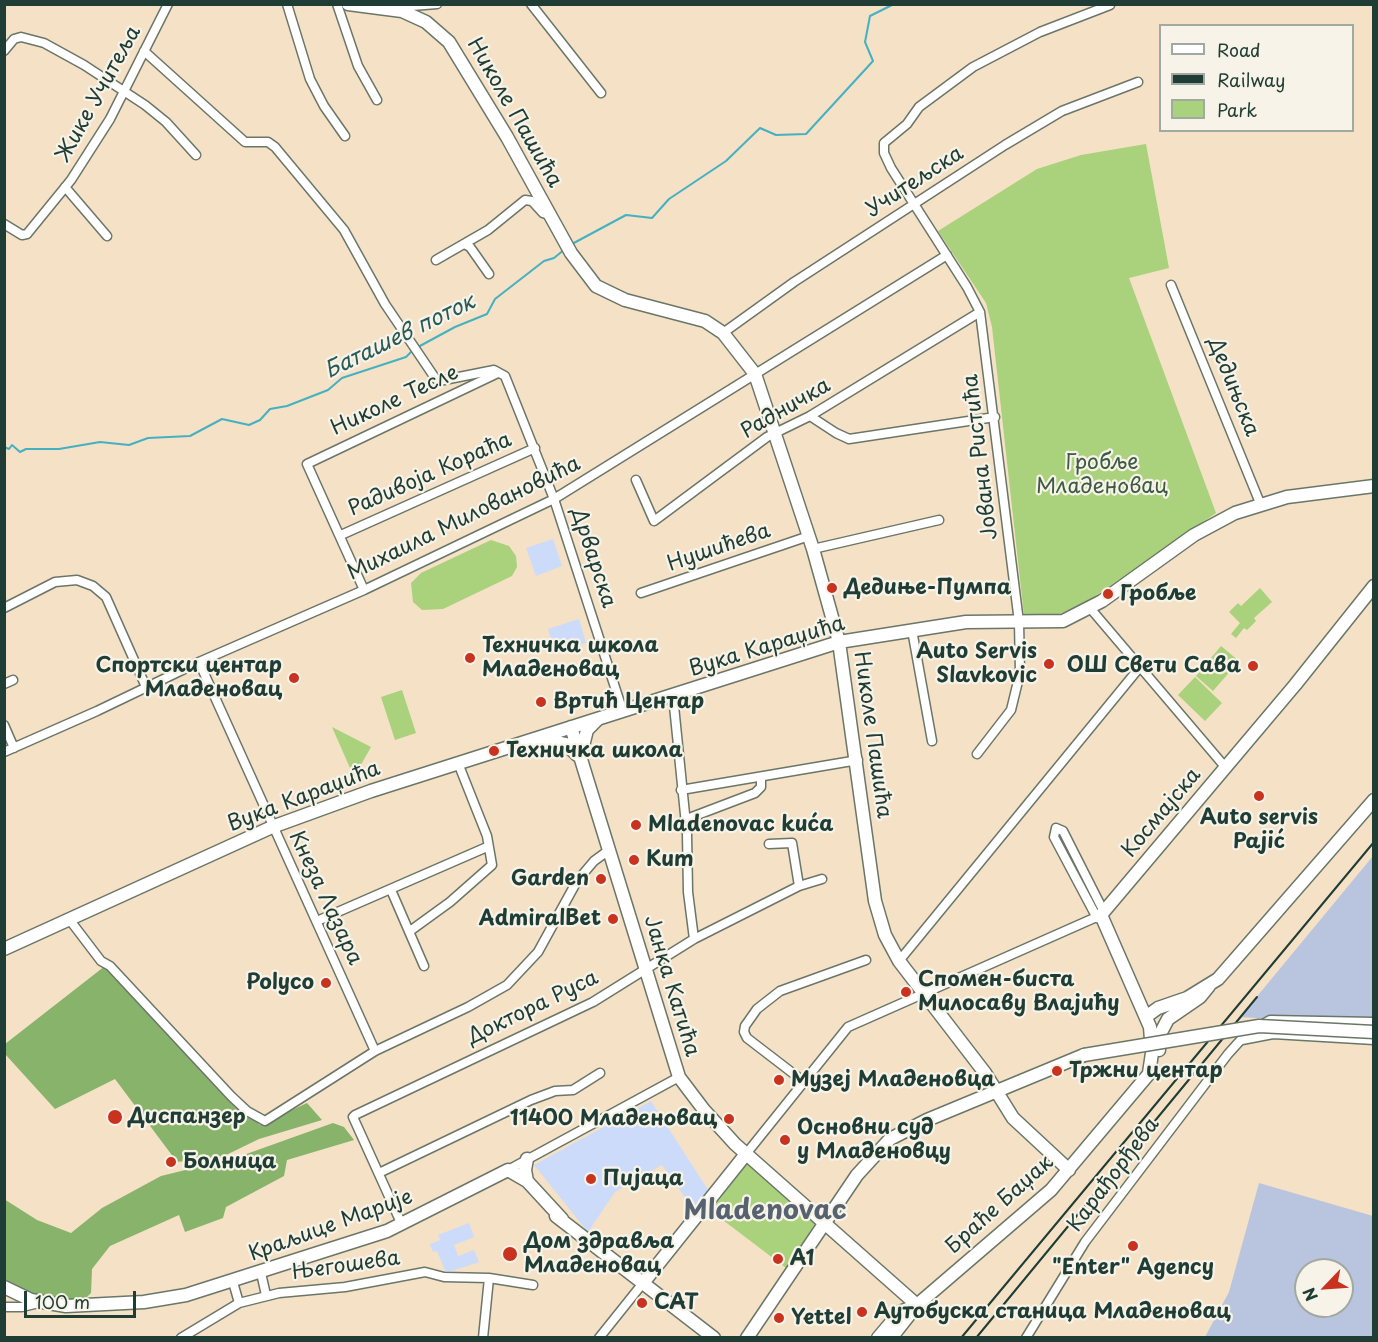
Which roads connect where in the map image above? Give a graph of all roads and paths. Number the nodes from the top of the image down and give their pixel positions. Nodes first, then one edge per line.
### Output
1 (168, 4) edge
2 (287, 4) edge
3 (337, 4) edge
4 (348, 4) edge
5 (531, 4) edge
6 (435, 5) edge
7 (1110, 5) edge
8 (402, 11) junction
9 (426, 22) junction
10 (4, 51) edge
11 (144, 51) junction
12 (1138, 82) dead end
13 (124, 90) junction
14 (602, 93) dead end
15 (377, 100) dead end
16 (345, 136) dead end
17 (196, 155) dead end
18 (65, 188) junction
19 (915, 204) junction
20 (551, 215) junction
21 (4, 224) edge
22 (107, 236) dead end
23 (464, 244) junction
24 (947, 255) junction
25 (436, 260) dead end
26 (489, 274) dead end
27 (1171, 285) dead end
28 (980, 312) junction
29 (723, 333) junction
30 (499, 372) junction
31 (755, 374) junction
32 (810, 416) junction
33 (995, 417) junction
34 (776, 432) junction
35 (535, 448) junction
36 (636, 480) dead end
37 (1374, 486) edge
38 (554, 499) junction
39 (1260, 503) junction
40 (939, 520) dead end
41 (341, 534) junction
42 (809, 536) junction
43 (813, 549) junction
44 (1374, 586) edge
45 (364, 590) junction
46 (641, 593) dead end
47 (1090, 608) junction
48 (4, 609) edge
49 (1018, 622) junction
50 (912, 630) junction
51 (839, 642) junction
52 (199, 662) junction
53 (1140, 667) junction
54 (147, 687) junction
55 (673, 696) junction
56 (623, 712) junction
57 (598, 719) junction
58 (4, 725) edge
59 (571, 728) junction
60 (532, 739) junction
61 (932, 741) dead end
62 (14, 748) junction
63 (4, 752) edge
64 (977, 754) dead end
65 (580, 758) junction
66 (858, 760) junction
67 (458, 763) junction
68 (1226, 768) junction
69 (761, 777) junction
70 (681, 790) junction
71 (1374, 800) edge
72 (684, 819) junction
73 (272, 827) junction
74 (769, 844) dead end
75 (487, 847) junction
76 (609, 850) junction
77 (822, 879) dead end
78 (799, 886) junction
79 (391, 890) junction
80 (1101, 915) junction
81 (69, 919) junction
82 (317, 921) junction
83 (410, 932) junction
84 (694, 939) junction
85 (4, 949) edge
86 (1121, 959) junction
87 (866, 960) dead end
88 (899, 961) junction
89 (424, 966) dead end
90 (645, 968) junction
91 (926, 994) junction
92 (1144, 996) junction
93 (1170, 1010) junction
94 (1151, 1016) junction
95 (1374, 1022) edge
96 (1374, 1032) edge
97 (1158, 1038) junction
98 (1374, 1040) edge
99 (1239, 1041) junction
100 (375, 1051) junction
101 (600, 1073) dead end
102 (1149, 1073) junction
103 (679, 1077) junction
104 (803, 1081) junction
105 (997, 1092) junction
106 (746, 1155) junction
107 (527, 1159) junction
108 (1069, 1170) junction
109 (505, 1172) junction
110 (379, 1173) junction
111 (527, 1181) junction
112 (562, 1219) junction
113 (825, 1223) junction
114 (402, 1225) junction
115 (261, 1273) junction
116 (489, 1278) junction
117 (233, 1282) junction
118 (643, 1283) junction
119 (533, 1285) dead end
120 (4, 1287) edge
121 (266, 1295) junction
122 (39, 1303) junction
123 (239, 1303) junction
124 (917, 1305) junction
125 (4, 1307) edge
126 (181, 1338) edge
127 (483, 1338) edge
128 (599, 1338) edge
129 (714, 1338) edge
130 (747, 1338) edge
131 (878, 1338) edge
132 (891, 1338) edge
133 (1026, 1338) edge

1 - 11 street, Жике Учитеља
2 - 16 street
3 - 15 street
4 - 8 street, Николе Пашића
5 - 14 street
6 - 8 street
6 - 9 street
7 - 19 street, Јована Ристића
8 - 9 street, Николе Пашића
9 - 20 street, Николе Пашића
10 - 13 street
11 - 13 street, Жике Учитеља
11 - 30 street
12 - 19 street, Учитељска
13 - 17 street
13 - 18 street, Жике Учитеља
18 - 21 street, Жике Учитеља
18 - 22 street
19 - 24 street, Јована Ристића
19 - 29 street, Учитељска
20 - 23 street
20 - 29 street, Николе Пашића
23 - 25 street
23 - 26 street
24 - 28 street, Јована Ристића
24 - 31 street, Михаила Миловановића
27 - 39 street, Дедињска
28 - 32 street, Радничка
28 - 33 street, Јована Ристића
29 - 31 street, Николе Пашића
30 - 35 street, Дрварска
30 - 41 street, Николе Тесле
31 - 34 street, Николе Пашића
31 - 38 street, Михаила Миловановића
32 - 33 street
32 - 34 street, Радничка
33 - 49 street, Јована Ристића
34 - 36 street, Радничка
34 - 42 street, Николе Пашића
35 - 38 street, Дрварска
35 - 41 street, Радивоја Кораћа
37 - 39 street, Вука Караџића
38 - 45 street, Михаила Миловановића
38 - 56 street, Дрварска
39 - 47 street, Вука Караџића
40 - 43 street
41 - 45 street
42 - 43 street, Николе Пашића
42 - 46 street, Нушићева
43 - 51 street, Николе Пашића
44 - 68 street, Космајска
45 - 52 street, Михаила Миловановића
47 - 49 street, Вука Караџића
47 - 53 street
48 - 54 street
49 - 50 street, Вука Караџића
49 - 64 street, Јована Ристића
50 - 51 street, Вука Караџића
50 - 61 street
51 - 55 street, Вука Караџића
51 - 66 street, Николе Пашића
52 - 54 street, Михаила Миловановића
52 - 73 street, Кнеза Лазара
53 - 68 street
53 - 88 street
54 - 62 street, Михаила Миловановића
55 - 56 street, Вука Караџића
55 - 70 street
56 - 57 street, Вука Караџића
57 - 59 street, Вука Караџића
57 - 65 street
58 - 62 street
59 - 60 street, Вука Караџића
59 - 65 street, Јанка Катића
60 - 65 street
60 - 67 street, Вука Караџића
62 - 63 street, Михаила Миловановића
65 - 76 street, Јанка Катића
66 - 69 street
66 - 88 street, Николе Пашића
67 - 73 street, Вука Караџића
67 - 75 street
68 - 80 street, Космајска
69 - 70 street
69 - 72 street
70 - 72 street
71 - 93 street, Браће Баџак
72 - 84 street
73 - 81 street, Вука Караџића
73 - 82 street, Кнеза Лазара
74 - 78 street
75 - 79 street
75 - 83 street
76 - 90 street, Јанка Катића
76 - 100 street
77 - 78 street, Доктора Руса
78 - 84 street, Доктора Руса
79 - 82 street
79 - 83 street
80 - 80 street
80 - 86 street
80 - 91 street, Космајска
81 - 85 street, Вука Караџића
81 - 100 street
82 - 100 street, Кнеза Лазара
83 - 89 street
84 - 90 street, Доктора Руса
86 - 92 street
86 - 94 street
87 - 104 street
88 - 91 street, Николе Пашића
90 - 103 street, Јанка Катића
90 - 110 street, Доктора Руса
91 - 104 street, Космајска
91 - 105 street, Николе Пашића
92 - 93 street
92 - 94 street
93 - 94 street
93 - 97 street, Браће Баџак
94 - 97 street
94 - 102 street
95 - 99 street, Карађорђева
96 - 105 street, bridge
97 - 102 street, Браће Баџак
98 - 99 street
99 - 133 street, Карађорђева
101 - 110 street
102 - 108 street, Браће Баџак
103 - 106 street, Јанка Катића
103 - 107 street, Краљице Марије
104 - 106 street, Космајска
105 - 108 street, Николе Пашића
105 - 113 street
106 - 113 street, Јанка Катића
106 - 118 street
107 - 109 street, Краљице Марије
107 - 111 street
108 - 124 street, Браће Баџак
109 - 111 street
109 - 112 street
109 - 114 street, Краљице Марије
110 - 114 street
111 - 112 street
112 - 118 street
113 - 124 street, Јанка Катића
113 - 130 street
114 - 115 street, Краљице Марије
115 - 117 street, Краљице Марије
115 - 121 street
116 - 119 street, Његошева
116 - 121 street, Његошева
116 - 127 street
117 - 122 street, Краљице Марије
117 - 123 street
118 - 128 street
118 - 129 street
120 - 122 street, Краљице Марије
121 - 123 street, Његошева
122 - 125 street
123 - 126 street, Његошева
124 - 131 street, Браће Баџак
124 - 132 street, Браће Баџак

